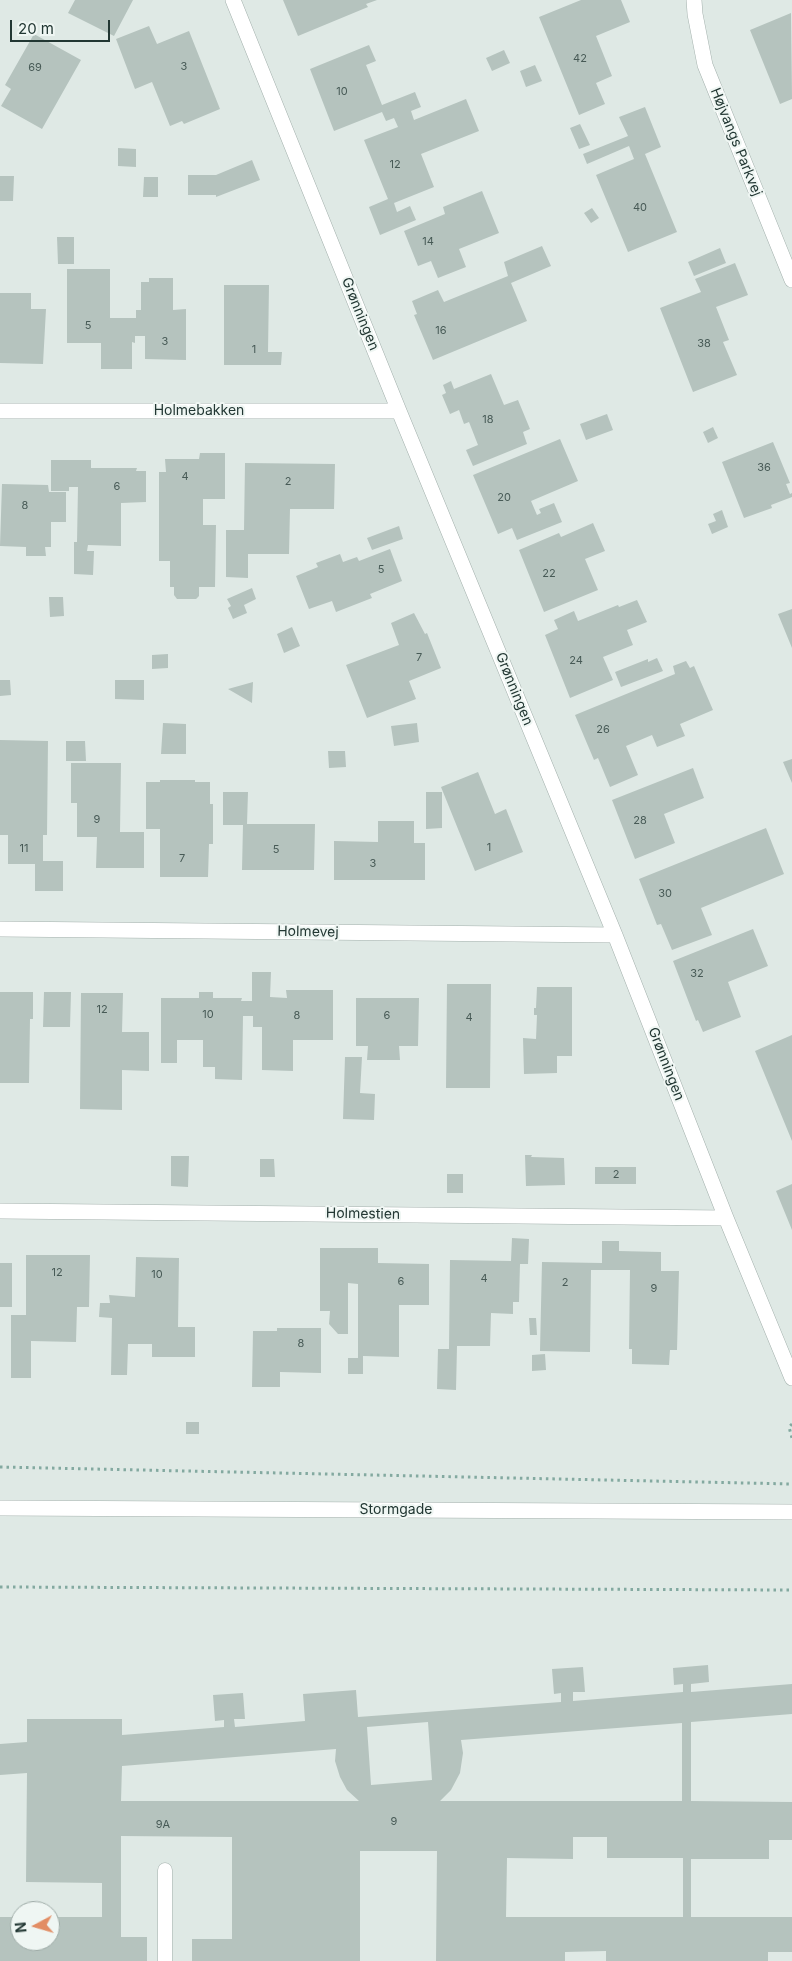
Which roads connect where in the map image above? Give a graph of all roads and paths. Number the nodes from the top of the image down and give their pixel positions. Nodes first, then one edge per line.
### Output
1 (233, 0) edge
2 (694, 0) edge
3 (792, 280) edge
4 (0, 411) edge
5 (399, 411) junction
6 (0, 929) edge
7 (615, 935) junction
8 (0, 1211) edge
9 (726, 1218) junction
10 (792, 1378) edge
11 (792, 1424) edge
12 (792, 1438) edge
13 (0, 1467) edge
14 (792, 1484) edge
15 (0, 1508) edge
16 (792, 1512) edge
17 (0, 1587) edge
18 (792, 1590) edge
19 (165, 1870) dead end
20 (165, 1961) edge

1 - 5 street, Grønningen
2 - 3 street, Højvangs Parkvej
4 - 5 street, Holmebakken
5 - 7 street, Grønningen
6 - 7 street, Holmevej
7 - 9 street, Grønningen
8 - 9 street, Holmestien
9 - 10 street, Grønningen
11 - 12 path
13 - 14 path
15 - 16 street, Stormgade
17 - 18 path
19 - 20 lane

